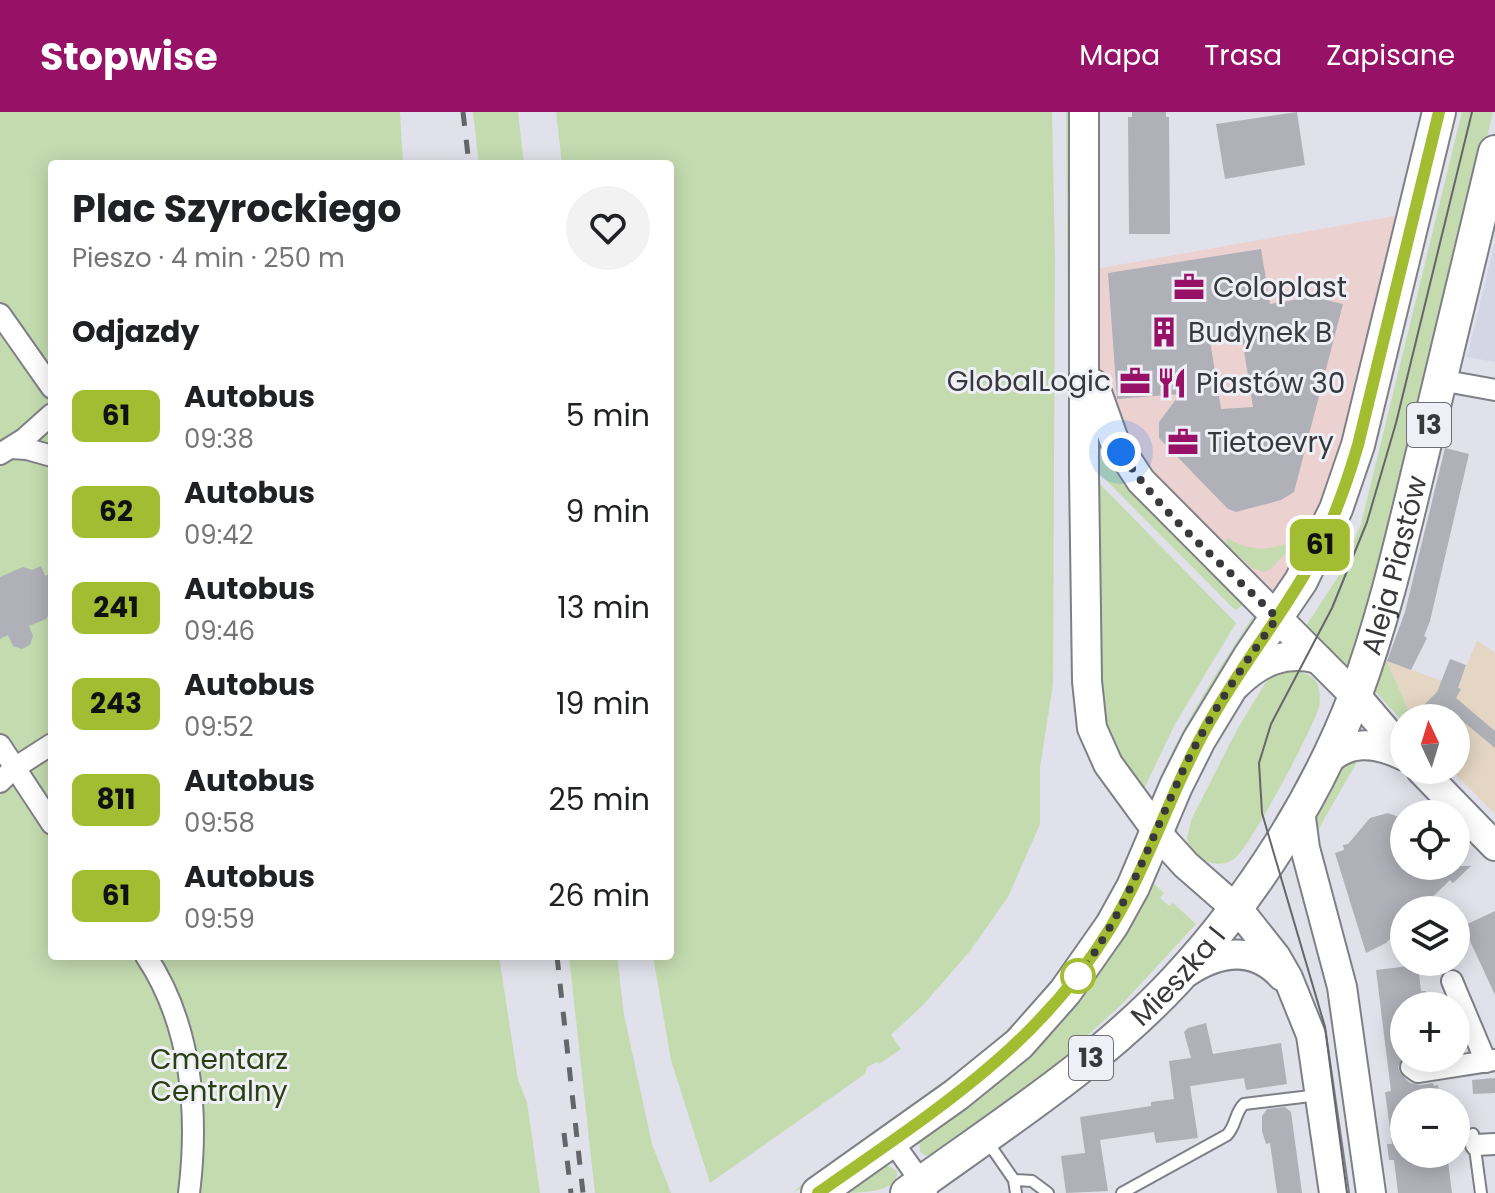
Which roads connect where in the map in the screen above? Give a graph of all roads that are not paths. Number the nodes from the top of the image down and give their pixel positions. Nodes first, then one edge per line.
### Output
1 (1084, 112) edge
2 (1439, 112) edge
3 (1495, 152) edge
4 (0, 314) edge
5 (1085, 340) junction
6 (1440, 380) junction
7 (48, 382) edge
8 (1495, 390) edge
9 (48, 417) edge
10 (5, 451) edge
11 (48, 455) edge
12 (1277, 618) junction
13 (1318, 659) junction
14 (1355, 696) junction
15 (1224, 698) junction
16 (1390, 737) edge
17 (0, 745) edge
18 (48, 747) edge
19 (1390, 749) edge
20 (1324, 764) junction
21 (7, 775) edge
22 (1435, 784) edge
23 (1300, 810) junction
24 (48, 820) edge
25 (1157, 831) junction
26 (1495, 846) edge
27 (1236, 908) junction
28 (148, 960) edge
29 (1176, 979) junction
30 (1452, 981) dead end
31 (1294, 991) junction
32 (1491, 1061) edge
33 (1470, 1064) edge
34 (1321, 1095) junction
35 (984, 1137) junction
36 (892, 1141) junction
37 (1482, 1141) edge
38 (1014, 1180) junction
39 (919, 1189) edge
40 (189, 1193) edge
41 (818, 1193) edge
42 (1016, 1193) edge
43 (1048, 1193) edge
44 (1122, 1193) edge
45 (1334, 1193) edge
46 (1371, 1193) edge
47 (1481, 1193) edge

1 - 5 street
2 - 12 main road, 13
3 - 6 main road, Aleja Piastów / 13
4 - 7 street
5 - 12 street
5 - 25 street
6 - 8 street
6 - 14 main road, Aleja Piastów / 13
9 - 10 street
10 - 11 street
12 - 13 street
12 - 15 main road, 13
13 - 14 street
13 - 15 street
14 - 16 street
14 - 20 main road, 13
15 - 25 main road, 13
17 - 21 street
18 - 21 street
19 - 20 street
20 - 23 main road, 13
21 - 24 street
22 - 26 street
23 - 27 main road, 13
23 - 46 street
25 - 27 street
25 - 36 main road, 13
27 - 29 main road, Mieszka I / 13
27 - 31 street
28 - 40 street
29 - 31 street
29 - 35 main road, Mieszka I / 13
30 - 32 street
31 - 34 street
32 - 33 street
34 - 44 lane
34 - 45 street
35 - 38 lane
35 - 39 main road, Mieszka I / 13
36 - 39 street, Mieszka I
36 - 41 main road, 13
37 - 47 lane
38 - 42 lane
38 - 43 lane

